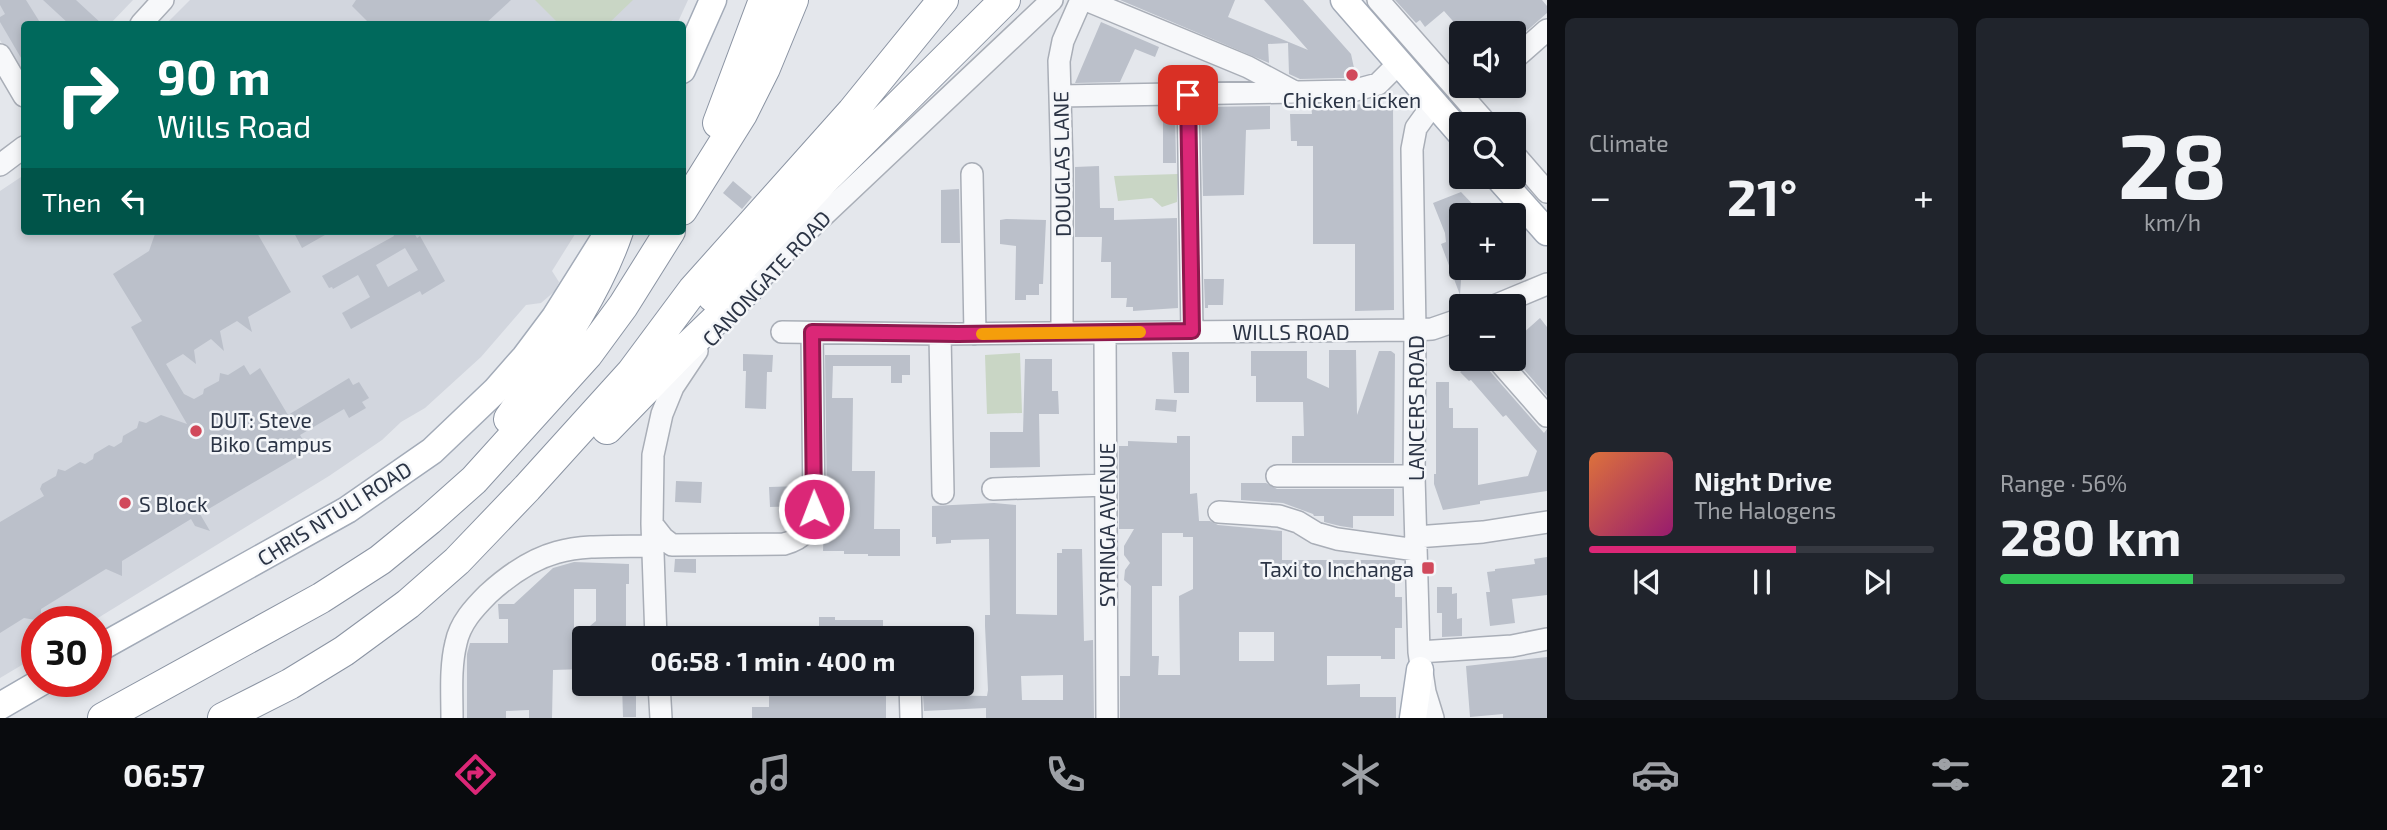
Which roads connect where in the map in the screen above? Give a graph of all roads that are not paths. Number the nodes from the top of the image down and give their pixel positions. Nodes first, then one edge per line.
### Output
1 (163, 0) edge
2 (713, 0) edge
3 (764, 0) edge
4 (793, 0) edge
5 (943, 0) edge
6 (1004, 0) edge
7 (1052, 0) edge
8 (1081, 0) edge
9 (1086, 0) edge
10 (1344, 0) edge
11 (1378, 0) edge
12 (144, 21) edge
13 (1547, 30) edge
14 (1526, 48) edge
15 (0, 55) edge
16 (1223, 57) junction
17 (686, 60) edge
18 (1399, 63) junction
19 (1449, 69) edge
20 (21, 91) edge
21 (1295, 92) junction
22 (1198, 95) junction
23 (1060, 96) junction
24 (1434, 103) junction
25 (1449, 120) edge
26 (21, 149) edge
27 (0, 165) edge
28 (1526, 168) edge
29 (706, 171) junction
30 (972, 174) dead end
31 (1509, 189) edge
32 (1547, 192) edge
33 (686, 204) edge
34 (1547, 232) edge
35 (606, 235) edge
36 (616, 235) edge
37 (667, 235) edge
38 (766, 272) junction
39 (1547, 284) edge
40 (1522, 294) edge
41 (1449, 323) edge
42 (1415, 330) junction
43 (1192, 331) junction
44 (782, 332) dead end
45 (812, 332) junction
46 (1062, 333) junction
47 (1105, 333) junction
48 (940, 334) junction
49 (975, 334) junction
50 (1508, 371) edge
51 (632, 372) junction
52 (1547, 416) edge
53 (1277, 476) dead end
54 (1413, 476) junction
55 (474, 480) junction
56 (1106, 485) junction
57 (527, 488) junction
58 (993, 489) dead end
59 (943, 493) dead end
60 (1219, 512) dead end
61 (1547, 522) edge
62 (659, 538) junction
63 (1416, 544) junction
64 (655, 626) edge
65 (1547, 639) edge
66 (112, 641) edge
67 (1420, 661) junction
68 (21, 694) edge
69 (660, 696) edge
70 (910, 696) edge
71 (0, 706) edge
72 (103, 718) edge
73 (223, 718) edge
74 (452, 718) edge
75 (661, 718) edge
76 (911, 718) edge
77 (1107, 718) edge
78 (1413, 718) edge
79 (1433, 718) edge

1 - 12 street
2 - 17 main road
3 - 29 highway
4 - 29 highway
5 - 51 highway
6 - 51 highway
7 - 38 street, CANONGATE ROAD
8 - 23 street, DOUGLAS LANE
9 - 16 street
10 - 18 main road
11 - 19 street
13 - 14 street
15 - 20 street
16 - 21 street
16 - 22 street
18 - 21 street
18 - 24 main road
21 - 22 street
22 - 23 street
22 - 43 street
23 - 46 street, DOUGLAS LANE
24 - 25 main road
24 - 42 street, LANCERS ROAD
26 - 27 street
28 - 32 street
29 - 33 highway
30 - 49 street
31 - 34 main road
35 - 66 main road, CHRIS NTULI ROAD
36 - 55 highway
37 - 55 highway
38 - 57 highway
38 - 62 street, CANONGATE ROAD
39 - 40 street
41 - 42 street, WILLS ROAD
42 - 43 street, WILLS ROAD
42 - 54 street, LANCERS ROAD
43 - 47 street, WILLS ROAD
44 - 45 street, WILLS ROAD
45 - 48 street, WILLS ROAD
45 - 62 street
46 - 47 street, WILLS ROAD
46 - 49 street, WILLS ROAD
47 - 56 street, SYRINGA AVENUE
48 - 49 street, WILLS ROAD
48 - 59 street
50 - 52 street
51 - 57 highway
53 - 54 street
54 - 63 street, LANCERS ROAD
55 - 72 highway
56 - 58 street
56 - 77 street, SYRINGA AVENUE
57 - 73 highway
60 - 63 street
61 - 63 street
62 - 64 street, CANONGATE ROAD
62 - 74 street
63 - 67 street, LANCERS ROAD
65 - 67 street
67 - 78 main road
67 - 79 street, LANCERS ROAD
68 - 71 main road
69 - 75 street
70 - 76 street

